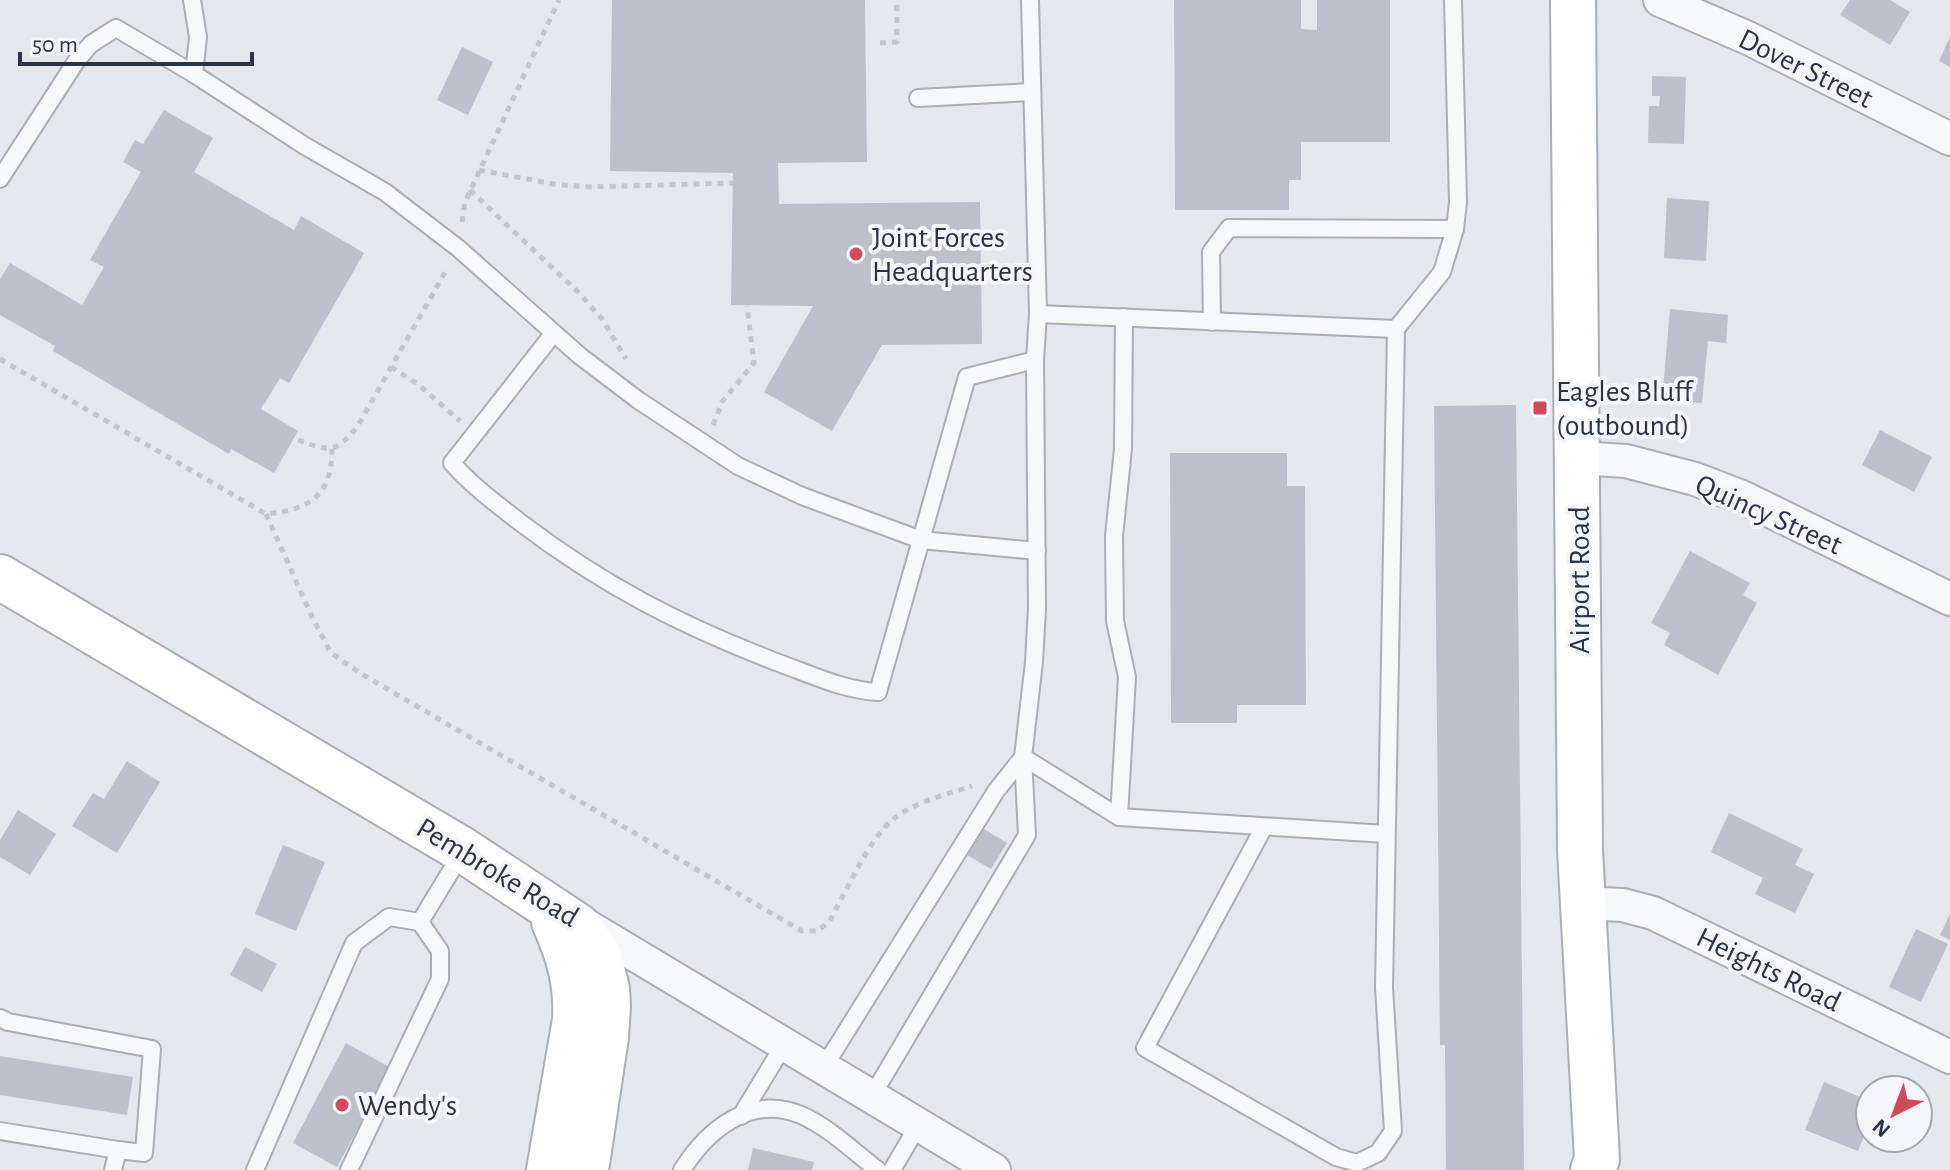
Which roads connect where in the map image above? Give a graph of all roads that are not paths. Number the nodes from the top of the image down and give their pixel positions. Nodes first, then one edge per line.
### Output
1 (192, 0) edge
2 (1030, 0) edge
3 (1453, 0) edge
4 (1573, 0) edge
5 (1660, 0) edge
6 (194, 74) junction
7 (1032, 92) junction
8 (918, 98) dead end
9 (1950, 139) edge
10 (0, 179) edge
11 (1455, 229) junction
12 (1038, 314) junction
13 (1124, 317) junction
14 (1212, 322) junction
15 (1396, 329) junction
16 (553, 334) junction
17 (1035, 360) junction
18 (1578, 458) junction
19 (921, 540) junction
20 (1037, 551) junction
21 (0, 577) edge
22 (1950, 599) edge
23 (1023, 757) junction
24 (1119, 817) junction
25 (1264, 827) junction
26 (1386, 834) junction
27 (463, 850) junction
28 (540, 899) junction
29 (1582, 903) junction
30 (420, 922) junction
31 (0, 1018) edge
32 (589, 1036) junction
33 (785, 1043) junction
34 (1950, 1057) edge
35 (824, 1067) junction
36 (872, 1096) junction
37 (741, 1116) junction
38 (919, 1124) junction
39 (0, 1131) edge
40 (118, 1150) junction
41 (1599, 1166) edge
42 (113, 1170) edge
43 (255, 1170) edge
44 (349, 1170) edge
45 (549, 1170) edge
46 (586, 1170) edge
47 (682, 1170) edge
48 (878, 1170) edge
49 (892, 1170) edge
50 (994, 1170) edge

1 - 6 lane
2 - 7 lane
3 - 11 lane
4 - 18 street, Airport Road
5 - 9 street, Dover Street
6 - 10 lane
6 - 16 lane
7 - 8 lane
7 - 12 lane
11 - 14 lane
11 - 15 lane
12 - 13 lane
12 - 17 lane
13 - 14 lane
13 - 24 lane
14 - 15 lane
15 - 26 lane
16 - 19 lane
16 - 19 lane
17 - 19 lane
17 - 20 lane
18 - 22 street, Quincy Street
18 - 29 street, Airport Road
19 - 20 lane
20 - 23 lane
21 - 27 street, Pembroke Road
23 - 24 lane
23 - 35 lane
23 - 36 lane
24 - 25 lane
25 - 26 lane
25 - 26 lane
27 - 28 street, Pembroke Road
27 - 30 lane
28 - 32 street
28 - 33 street, Pembroke Road
29 - 34 street, Heights Road
29 - 41 street, Airport Road
30 - 43 lane
30 - 44 lane
31 - 40 lane
32 - 45 street
32 - 46 street
33 - 35 street, Pembroke Road
33 - 37 lane
35 - 36 street, Pembroke Road
36 - 38 street, Pembroke Road
37 - 47 lane
37 - 48 lane
38 - 49 lane
38 - 50 street, Pembroke Road
39 - 40 lane
40 - 42 lane

